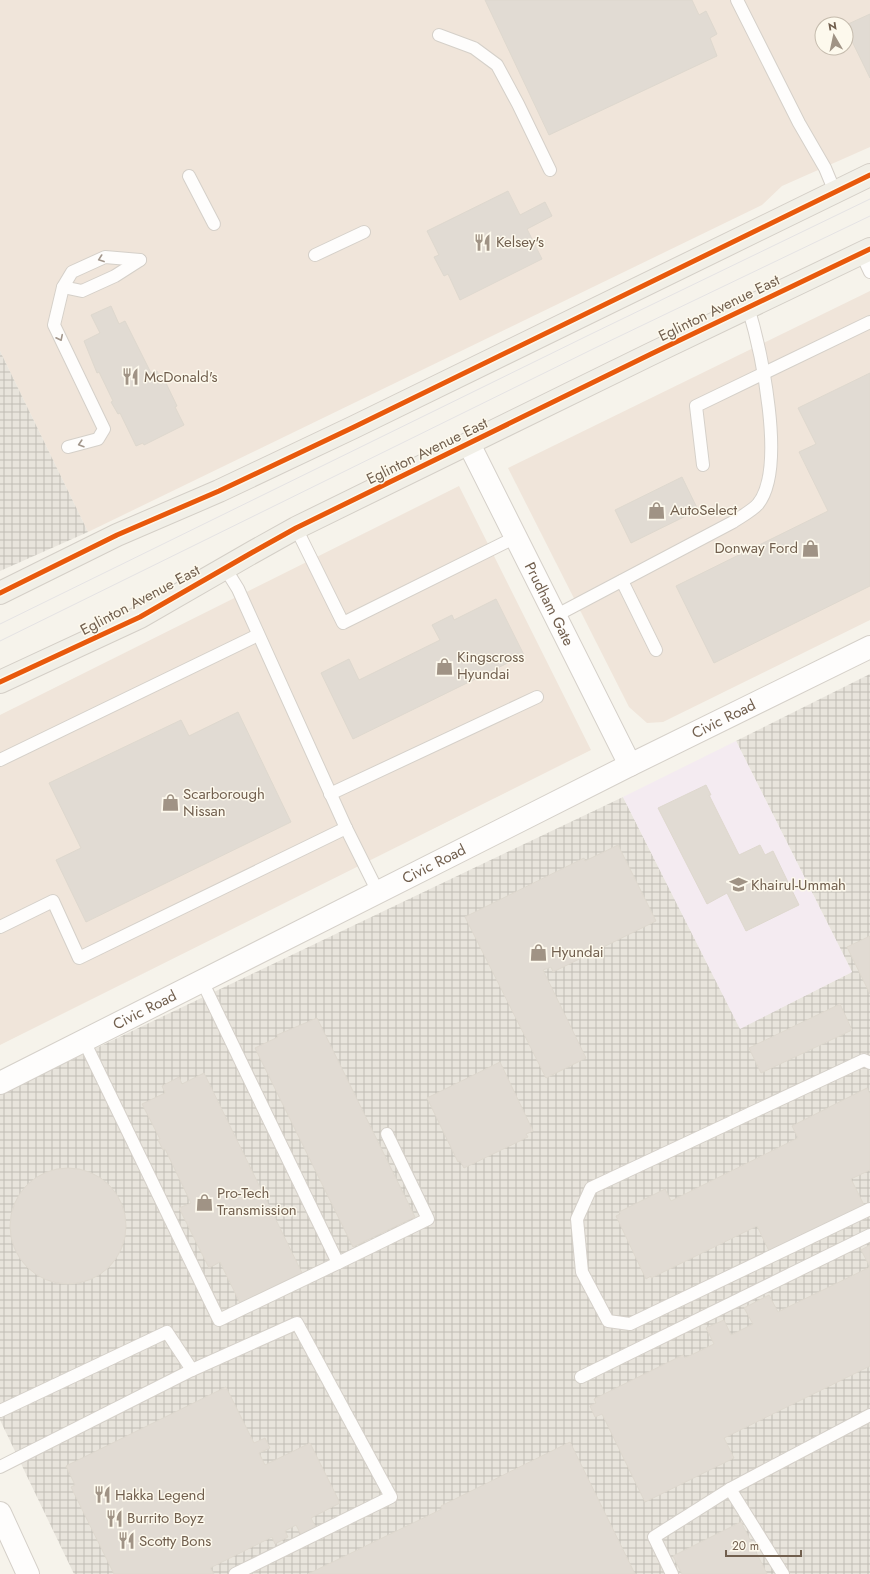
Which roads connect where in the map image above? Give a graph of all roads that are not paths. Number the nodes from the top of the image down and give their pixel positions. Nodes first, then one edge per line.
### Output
1 (737, 0) edge
2 (439, 35) dead end
3 (550, 170) dead end
4 (870, 175) edge
5 (189, 176) dead end
6 (835, 192) junction
7 (214, 224) dead end
8 (364, 232) dead end
9 (315, 255) dead end
10 (867, 258) edge
11 (63, 287) junction
12 (748, 307) junction
13 (870, 322) edge
14 (764, 372) junction
15 (469, 444) junction
16 (68, 447) dead end
17 (703, 465) dead end
18 (296, 528) junction
19 (516, 537) junction
20 (224, 568) junction
21 (622, 581) junction
22 (0, 593) edge
23 (555, 616) junction
24 (258, 635) junction
25 (870, 647) edge
26 (656, 650) dead end
27 (0, 682) edge
28 (537, 697) dead end
29 (0, 760) edge
30 (630, 765) junction
31 (330, 794) junction
32 (346, 828) junction
33 (378, 892) junction
34 (0, 927) edge
35 (202, 981) junction
36 (84, 1041) junction
37 (870, 1063) edge
38 (0, 1083) edge
39 (387, 1134) dead end
40 (870, 1209) edge
41 (870, 1235) edge
42 (338, 1263) junction
43 (192, 1370) junction
44 (581, 1377) dead end
45 (0, 1411) edge
46 (870, 1415) edge
47 (0, 1467) edge
48 (730, 1489) junction
49 (0, 1513) edge
50 (28, 1574) edge
51 (235, 1574) edge
52 (672, 1574) edge
53 (783, 1574) edge

1 - 6 lane
2 - 3 lane
4 - 6 main road
5 - 7 lane
6 - 22 main road
8 - 9 lane
10 - 12 main road, Eglinton Avenue East
11 -> 11 lane
11 -> 16 lane
12 - 14 lane
12 - 15 main road, Eglinton Avenue East
13 - 14 lane
14 - 17 lane
14 - 21 lane
15 - 18 main road, Eglinton Avenue East
15 - 19 street, Prudham Gate
18 - 19 lane
18 - 20 main road, Eglinton Avenue East
19 - 23 street, Prudham Gate
20 - 24 lane
20 - 27 main road, Eglinton Avenue East
21 - 23 lane
21 - 26 lane
23 - 30 street, Prudham Gate
24 - 29 lane
24 - 31 lane
25 - 30 street, Civic Road
28 - 31 lane
30 - 33 street, Civic Road
31 - 32 lane
32 - 33 lane
32 - 34 lane
33 - 35 street, Civic Road
35 - 36 street, Civic Road
35 - 42 lane
36 - 38 street, Civic Road
36 - 42 lane
37 - 40 lane
39 - 42 lane
41 - 44 lane
43 - 45 lane
43 - 47 lane
43 - 51 lane
46 - 48 lane
48 - 52 lane
48 - 53 lane
49 - 50 street

